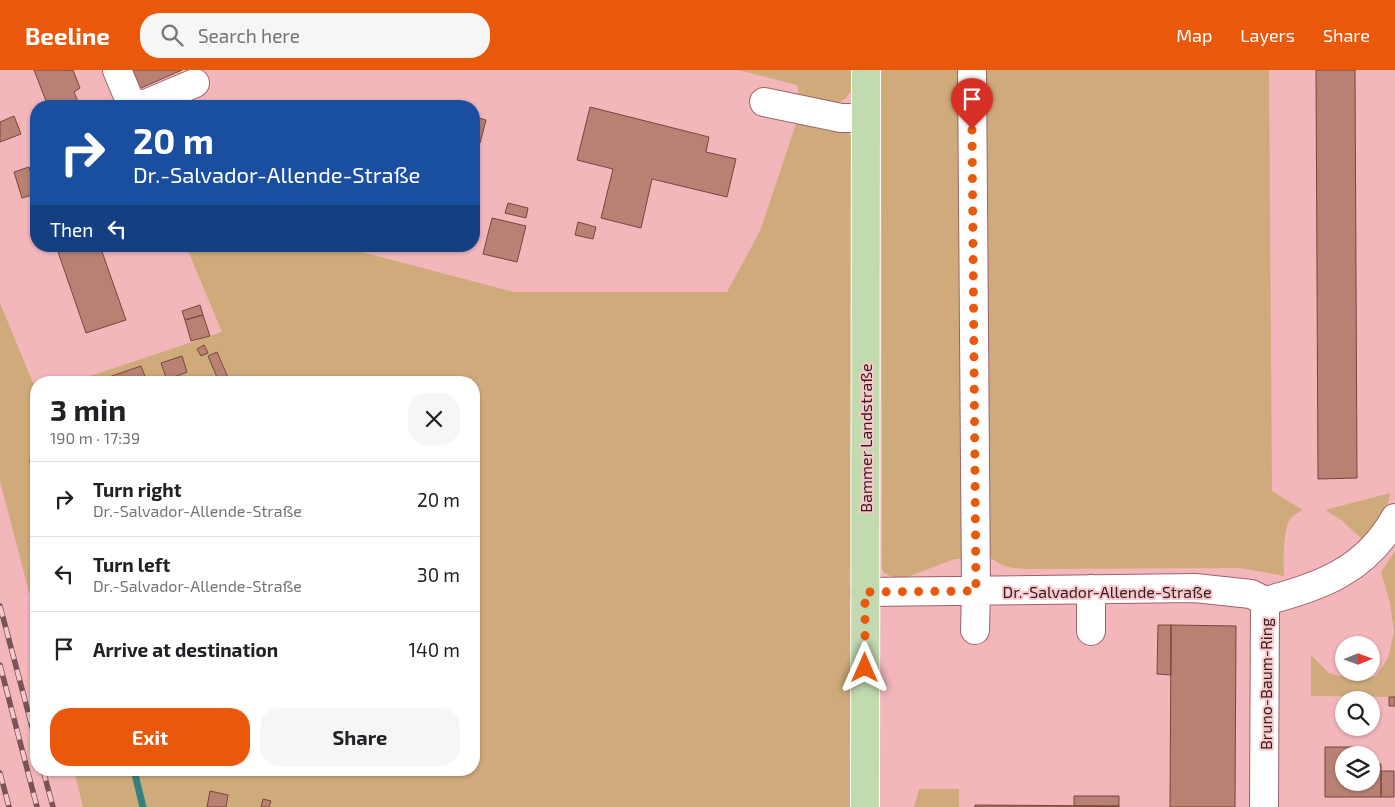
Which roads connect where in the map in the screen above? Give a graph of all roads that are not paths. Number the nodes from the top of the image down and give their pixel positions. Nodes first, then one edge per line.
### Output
1 (117, 70) edge
2 (866, 70) edge
3 (972, 70) edge
4 (195, 83) dead end
5 (130, 100) edge
6 (155, 100) edge
7 (764, 102) dead end
8 (866, 118) junction
9 (1395, 518) edge
10 (1091, 589) junction
11 (976, 591) junction
12 (865, 592) junction
13 (1265, 601) junction
14 (975, 630) dead end
15 (1091, 631) dead end
16 (866, 805) edge
17 (1264, 807) edge

1 - 5 street
2 - 8 main road, Bammer Landstraße
3 - 11 street
4 - 6 street
7 - 8 street
8 - 12 main road, Bammer Landstraße
9 - 13 street, Bruno-Baum-Ring
10 - 11 street, Dr.-Salvador-Allende-Straße
10 - 13 street, Dr.-Salvador-Allende-Straße
10 - 15 street
11 - 12 street, Dr.-Salvador-Allende-Straße
11 - 14 street
12 - 16 main road, Bammer Landstraße
13 - 17 street, Bruno-Baum-Ring

